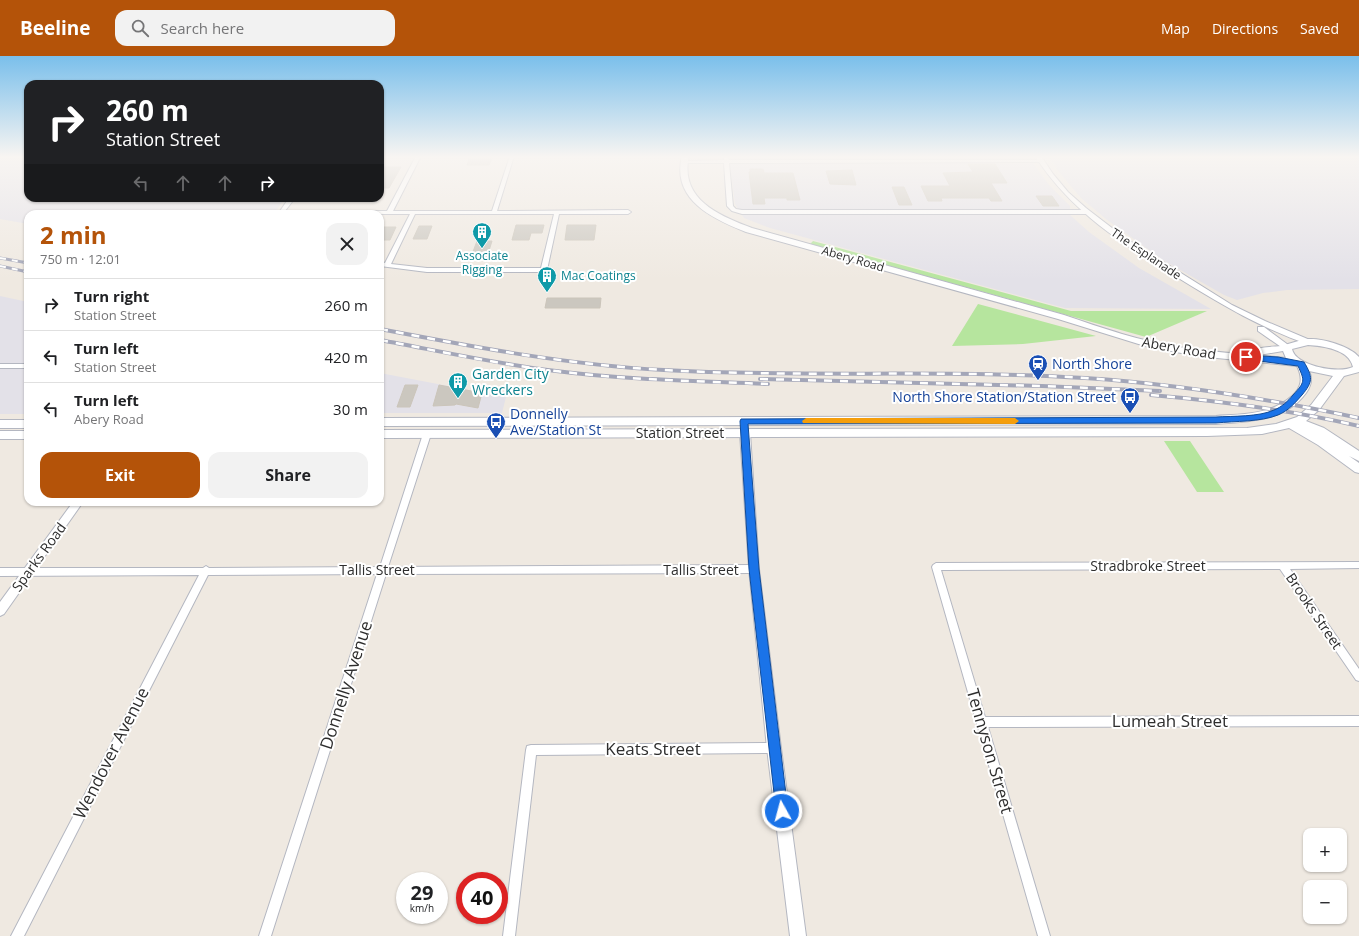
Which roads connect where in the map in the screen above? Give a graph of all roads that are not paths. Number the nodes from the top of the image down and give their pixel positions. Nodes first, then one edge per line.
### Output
1 (397, 197) edge
2 (499, 197) edge
3 (694, 197) edge
4 (730, 197) edge
5 (1072, 197) edge
6 (557, 212) junction
7 (628, 212) dead end
8 (1087, 212) junction
9 (384, 213) edge
10 (389, 213) junction
11 (413, 213) junction
12 (494, 213) junction
13 (384, 265) edge
14 (387, 265) junction
15 (1230, 306) junction
16 (1061, 317) junction
17 (1313, 343) junction
18 (1287, 348) junction
19 (1345, 350) junction
20 (1359, 355) edge
21 (1301, 363) junction
22 (0, 366) edge
23 (24, 366) edge
24 (1357, 371) edge
25 (1341, 373) junction
26 (1271, 414) junction
27 (384, 422) edge
28 (1295, 423) junction
29 (0, 424) edge
30 (24, 424) edge
31 (744, 427) junction
32 (384, 434) edge
33 (427, 434) junction
34 (0, 435) edge
35 (24, 435) edge
36 (1359, 457) edge
37 (1359, 469) edge
38 (75, 506) edge
39 (1283, 566) junction
40 (1359, 566) edge
41 (936, 567) joint
42 (754, 569) junction
43 (206, 570) junction
44 (383, 570) junction
45 (29, 571) junction
46 (0, 572) edge
47 (0, 611) edge
48 (1359, 677) edge
49 (1359, 721) edge
50 (981, 722) junction
51 (774, 748) junction
52 (17, 936) edge
53 (265, 936) edge
54 (509, 936) edge
55 (798, 936) edge
56 (1044, 936) edge

1 - 10 street
2 - 12 street
3 - 16 main road, Abery Road
4 - 8 street
5 - 8 street, The Esplanade
6 - 7 street
6 - 12 street
6 - 14 street
8 - 15 street, The Esplanade
9 - 10 street
10 - 11 street
11 - 12 street
11 - 14 street
13 - 14 street
15 - 17 street, The Esplanade
15 - 18 street, The Esplanade
16 - 18 main road, Abery Road
16 - 21 main road, Abery Road
17 - 18 main road, Abery Road
17 - 19 main road, Abery Road
18 - 21 main road
19 - 20 main road, Abery Road
19 - 24 main road
21 - 25 main road, Abery Road
21 - 26 main road, Station Street
22 - 23 street
24 - 25 main road, Abery Road
25 - 28 main road
26 - 28 main road
26 - 31 main road, Station Street
27 - 31 main road, Station Street
28 - 31 main road, Station Street
28 - 36 main road
28 - 37 main road
29 - 30 main road
31 - 33 main road, Station Street
31 - 42 street
32 - 33 main road, Station Street
33 - 44 street, Donnelly Avenue
34 - 35 main road
38 - 45 street, Sparks Road
39 - 40 street, Stradbroke Street
39 - 41 street, Stradbroke Street
39 - 48 street, Brooks Street
41 - 50 street, Tennyson Street
42 - 44 street, Tallis Street
42 - 51 street
43 - 44 street, Tallis Street
43 - 45 street, Tallis Street
43 - 52 street, Wendover Avenue
44 - 53 street, Donnelly Avenue
45 - 46 street, Tallis Street
45 - 47 street, Sparks Road
49 - 50 street, Lumeah Street
50 - 56 street, Tennyson Street
51 - 54 street, Keats Street
51 - 55 street

